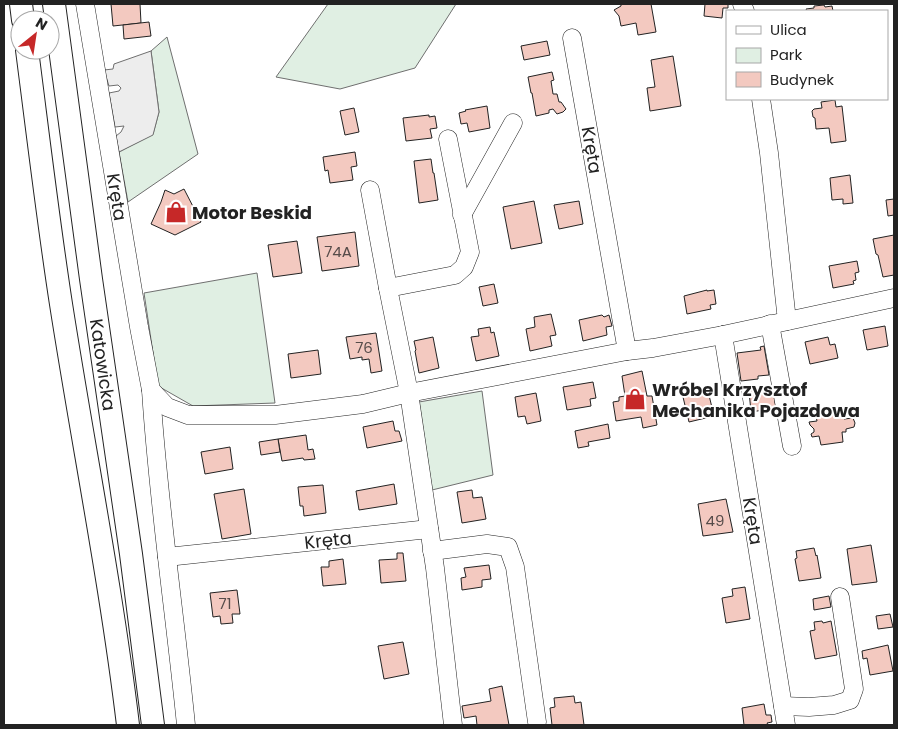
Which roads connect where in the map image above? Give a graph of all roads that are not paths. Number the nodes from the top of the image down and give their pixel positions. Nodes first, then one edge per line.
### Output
1 (54, 4) edge
2 (85, 4) edge
3 (572, 38) dead end
4 (28, 60) edge
5 (761, 100) edge
6 (513, 123) dead end
7 (448, 139) dead end
8 (370, 190) dead end
9 (462, 215) junction
10 (388, 288) junction
11 (894, 298) edge
12 (779, 323) junction
13 (723, 335) junction
14 (627, 351) junction
15 (152, 390) junction
16 (409, 393) junction
17 (792, 446) dead end
18 (429, 529) junction
19 (432, 551) junction
20 (167, 557) junction
21 (840, 597) dead end
22 (783, 706) junction
23 (537, 722) dead end
24 (128, 725) edge
25 (153, 725) edge
26 (186, 725) edge
27 (452, 725) edge
28 (786, 725) edge

1 - 25 main road, Katowicka
2 - 15 street, Kręta
3 - 14 street, Kręta
4 - 24 main road, Katowicka
5 - 12 street
6 - 9 street
7 - 9 street
8 - 10 street
9 - 10 street
10 - 16 street
11 - 12 street
12 - 13 street
12 - 17 street
13 - 14 street
13 - 22 street, Kręta
14 - 16 street
15 - 16 street
15 - 20 street, Kręta
16 - 18 street
18 - 19 street
18 - 20 street, Kręta
19 - 23 street
19 - 27 street
20 - 26 street, Kręta
21 - 22 street
22 - 28 street, Kręta

